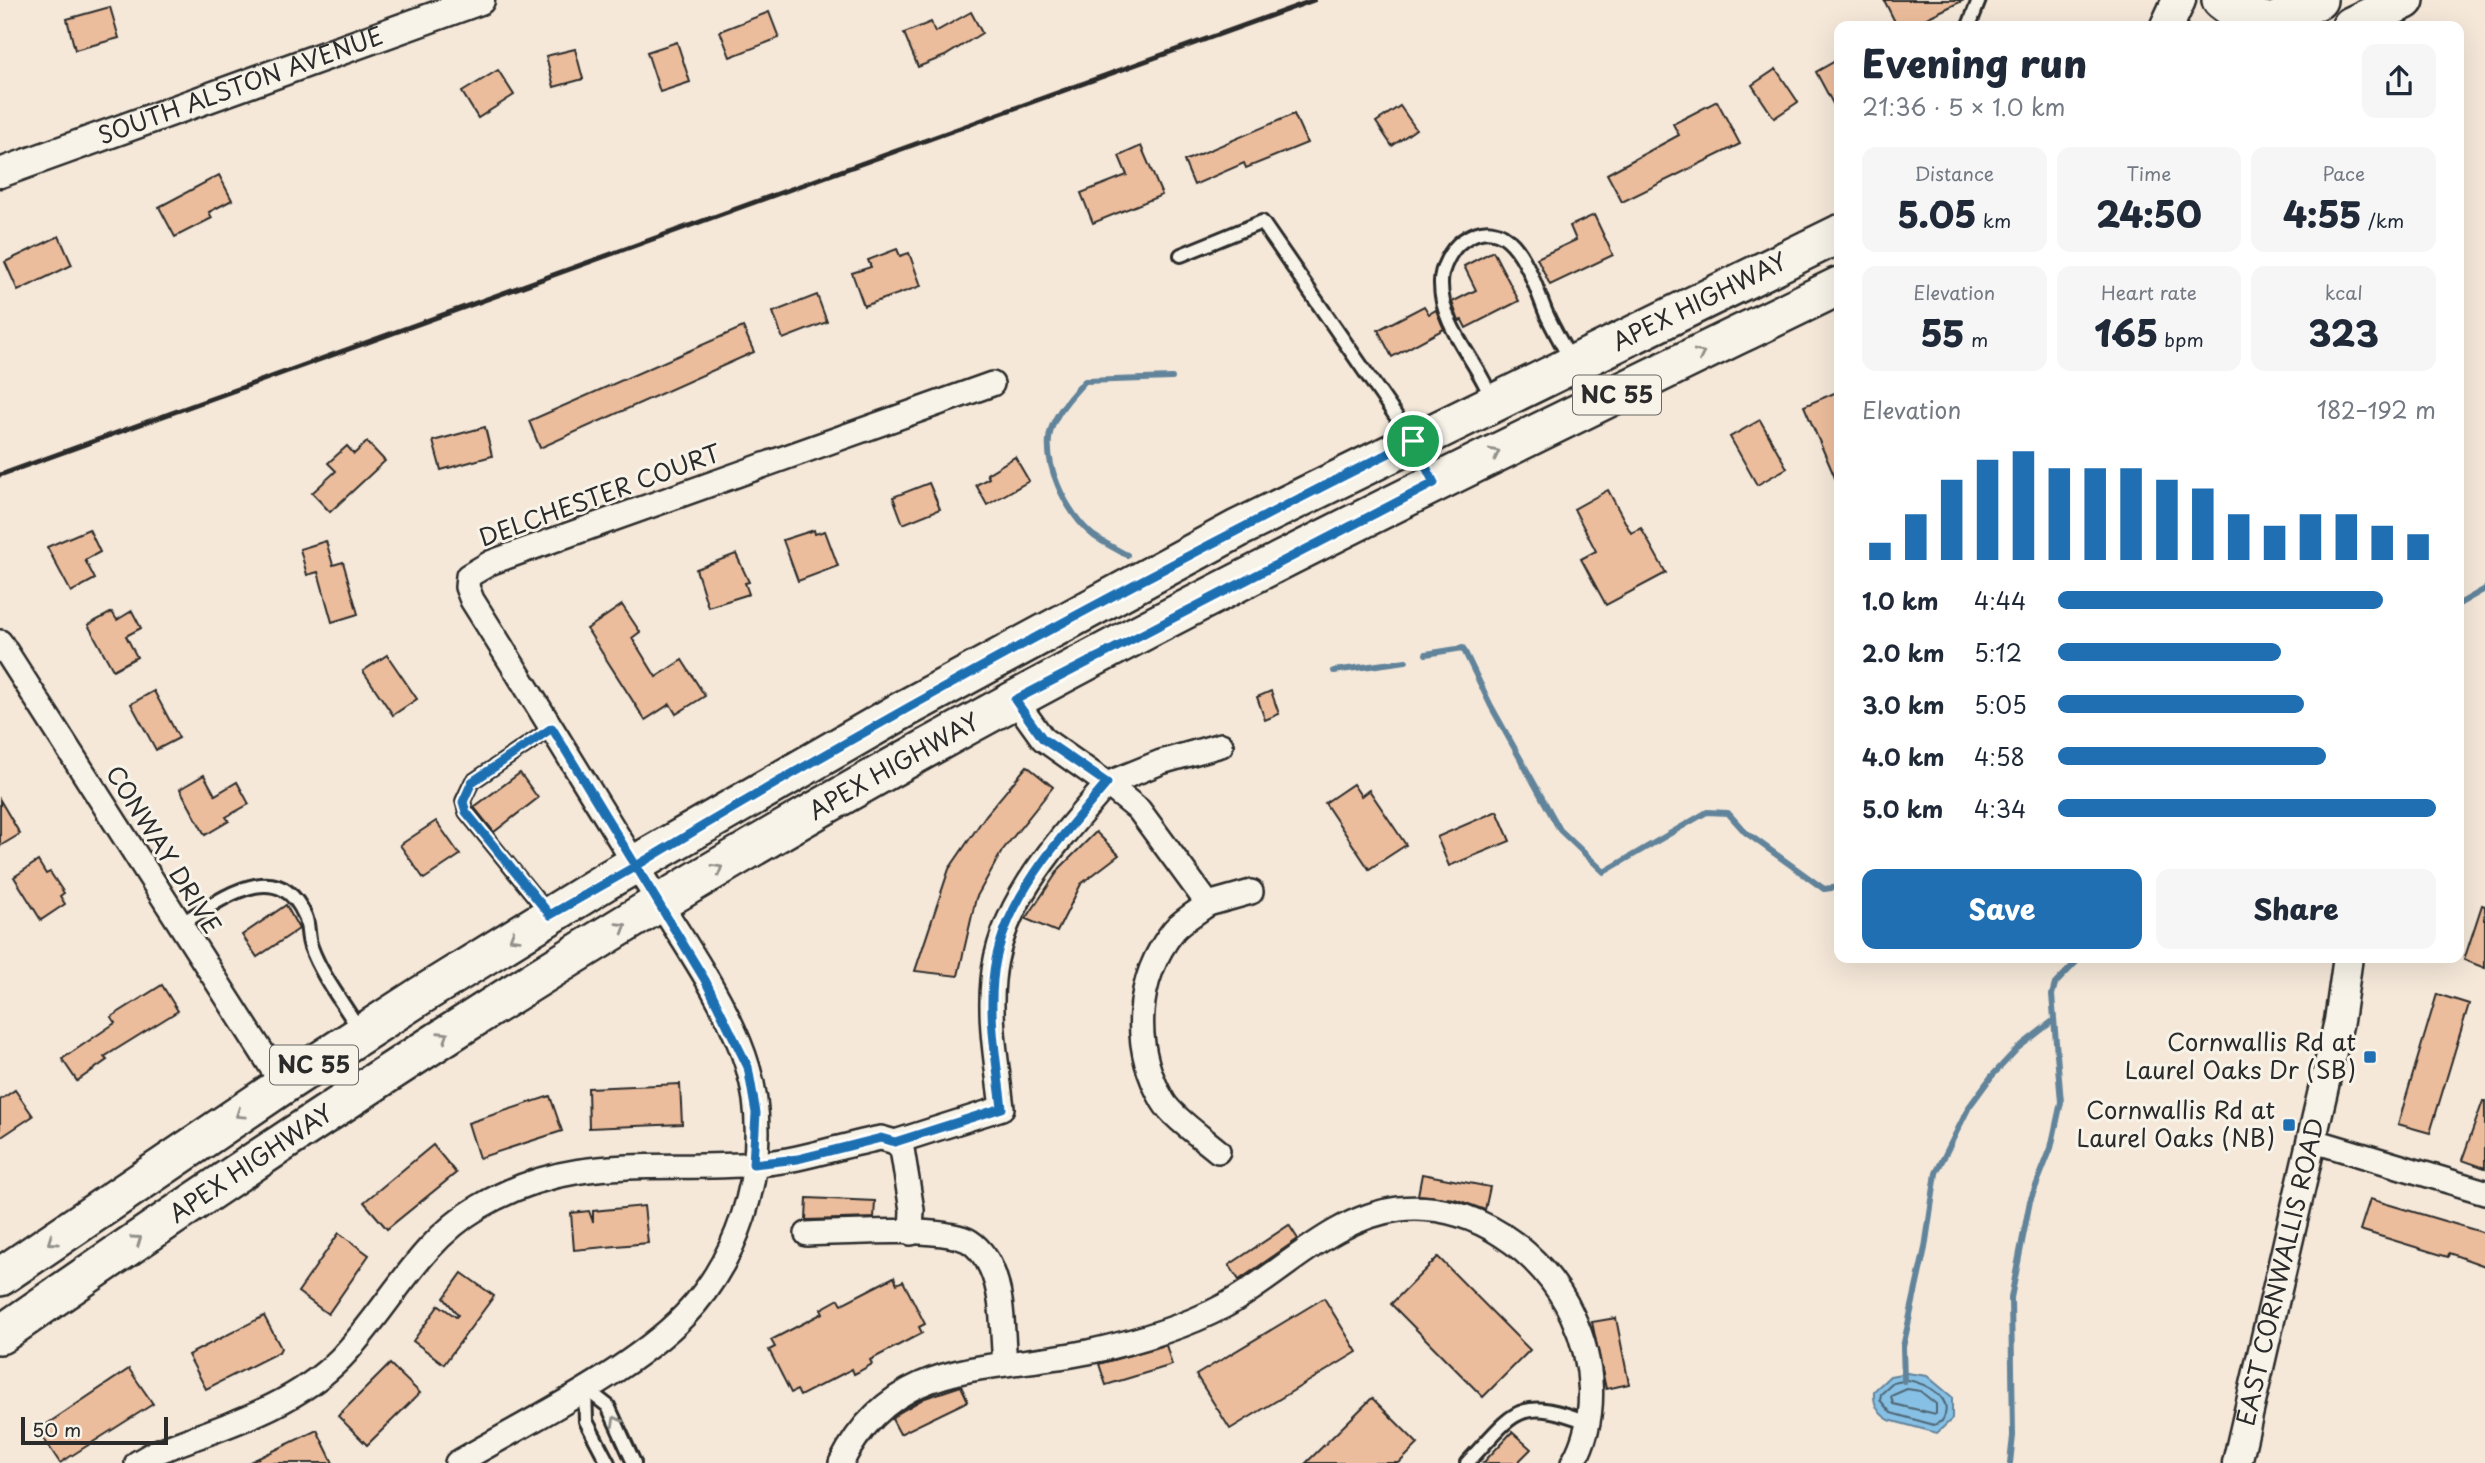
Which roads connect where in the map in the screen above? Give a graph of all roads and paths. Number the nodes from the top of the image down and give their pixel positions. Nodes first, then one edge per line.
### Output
1 (480, 0) edge
2 (1979, 0) edge
3 (2179, 0) edge
4 (2221, 0) edge
5 (2318, 0) edge
6 (2405, 0) edge
7 (1971, 21) edge
8 (2169, 21) edge
9 (2258, 21) edge
10 (2278, 21) edge
11 (2362, 21) edge
12 (0, 173) edge
13 (1834, 236) edge
14 (1181, 255) dead end
15 (1834, 288) edge
16 (1573, 364) junction
17 (992, 384) dead end
18 (1493, 402) junction
19 (1413, 441) junction
20 (1434, 483) junction
21 (0, 642) edge
22 (1015, 700) junction
23 (552, 728) junction
24 (1222, 745) dead end
25 (1107, 783) junction
26 (636, 866) junction
27 (1251, 892) dead end
28 (660, 904) junction
29 (1208, 904) junction
30 (550, 915) junction
31 (179, 925) junction
32 (2347, 963) edge
33 (362, 1034) junction
34 (282, 1085) junction
35 (2311, 1140) junction
36 (895, 1142) junction
37 (1218, 1151) dead end
38 (753, 1164) junction
39 (2485, 1192) edge
40 (911, 1233) junction
41 (807, 1234) dead end
42 (0, 1277) edge
43 (0, 1335) edge
44 (1005, 1363) junction
45 (585, 1388) junction
46 (1587, 1422) junction
47 (137, 1463) edge
48 (457, 1463) edge
49 (608, 1463) edge
50 (634, 1463) edge
51 (841, 1463) edge
52 (1467, 1463) edge
53 (1573, 1463) edge
54 (2237, 1463) edge

1 - 12 street, SOUTH ALSTON AVENUE
2 - 7 lane
3 - 8 main road
4 - 9 main road
5 - 10 main road
6 - 11 main road
13 - 16 main road, APEX HIGHWAY / NC 55
14 - 19 lane
20 -> 15 main road, APEX HIGHWAY / NC 55
16 - 18 main road, APEX HIGHWAY / NC 55
16 - 18 lane
17 - 23 street, DELCHESTER COURT
18 - 19 main road, APEX HIGHWAY / NC 55
19 - 20 lane
19 - 26 main road, APEX HIGHWAY / NC 55
20 - 22 main road, APEX HIGHWAY / NC 55
21 - 31 street, CONWAY DRIVE
22 - 25 street
28 -> 22 main road, APEX HIGHWAY / NC 55
23 - 26 street, DELCHESTER COURT
23 - 30 lane
24 - 25 street
25 - 29 street
25 - 36 street
26 - 28 street, DELCHESTER COURT
26 - 30 main road, APEX HIGHWAY / NC 55
27 - 29 street
28 - 38 street, DELCHESTER COURT
43 -> 28 main road, APEX HIGHWAY / NC 55
29 - 37 street
30 -> 33 main road, APEX HIGHWAY / NC 55
31 - 33 lane
31 - 34 street, CONWAY DRIVE
32 - 35 street, EAST CORNWALLIS ROAD
33 - 34 main road, APEX HIGHWAY / NC 55
34 -> 42 main road, APEX HIGHWAY / NC 55
35 - 39 street
35 - 54 street, EAST CORNWALLIS ROAD
36 - 38 street
36 - 40 street
38 - 45 street, DELCHESTER COURT
38 - 47 street
40 - 41 street
40 - 44 street
44 - 46 street
44 - 51 street
45 - 48 street, DELCHESTER COURT
45 - 49 lane
50 -> 45 lane
46 - 52 lane
46 - 53 street

